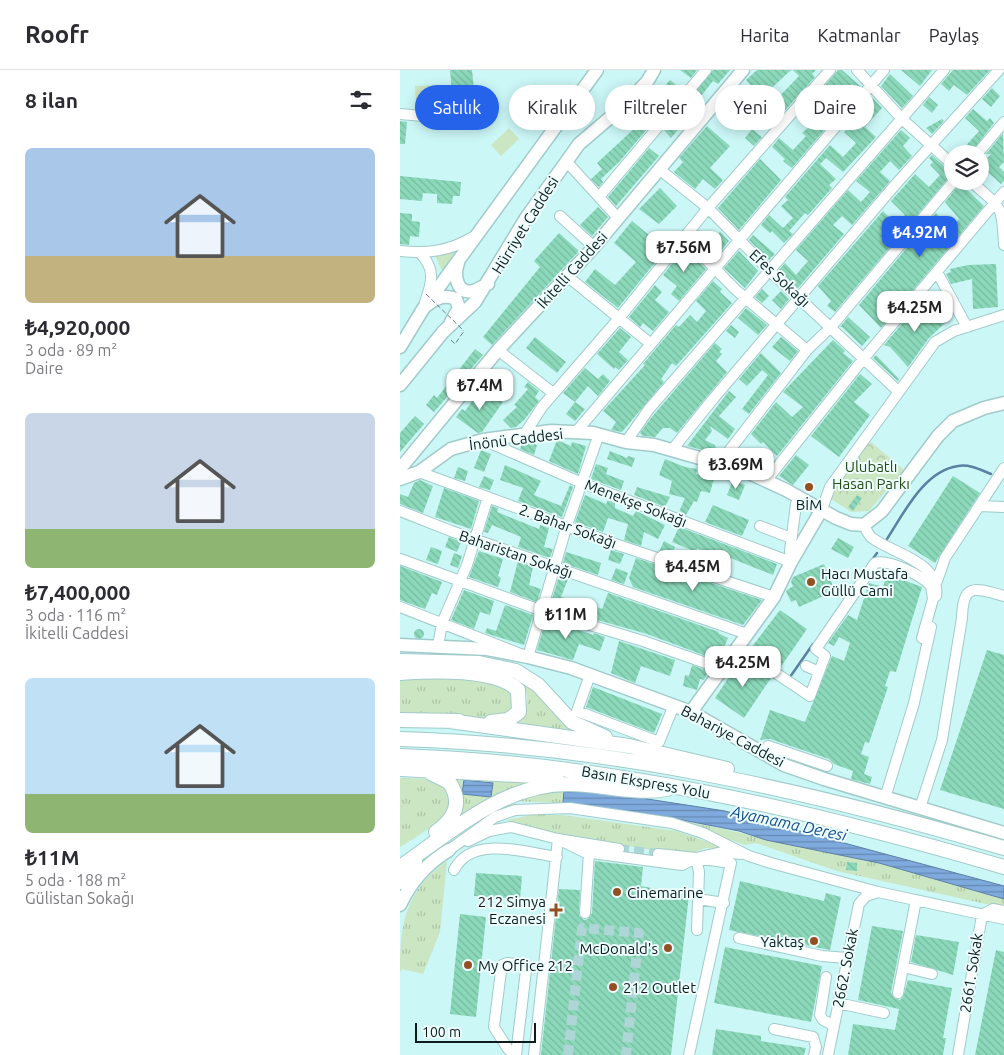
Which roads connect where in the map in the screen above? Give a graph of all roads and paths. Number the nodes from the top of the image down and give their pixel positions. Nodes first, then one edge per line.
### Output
1 (597, 70) edge
2 (654, 70) edge
3 (706, 70) edge
4 (743, 70) edge
5 (830, 70) edge
6 (856, 70) edge
7 (884, 70) edge
8 (944, 70) edge
9 (999, 70) edge
10 (870, 85) edge
11 (872, 85) edge
12 (874, 89) edge
13 (400, 114) edge
14 (415, 115) edge
15 (902, 119) junction
16 (1004, 122) edge
17 (833, 130) edge
18 (931, 145) junction
19 (985, 145) edge
20 (944, 157) edge
21 (566, 162) junction
22 (659, 169) junction
23 (946, 190) edge
24 (982, 190) edge
25 (1004, 192) edge
26 (599, 197) junction
27 (996, 202) junction
28 (708, 208) junction
29 (560, 216) dead end
30 (618, 218) junction
31 (476, 236) junction
32 (684, 237) junction
33 (738, 239) junction
34 (1004, 245) edge
35 (594, 247) junction
36 (400, 251) edge
37 (420, 253) junction
38 (460, 258) junction
39 (715, 267) junction
40 (769, 270) junction
41 (936, 272) junction
42 (567, 276) junction
43 (488, 284) junction
44 (426, 294) dead end
45 (745, 296) junction
46 (800, 297) junction
47 (423, 308) junction
48 (1004, 315) edge
49 (620, 317) junction
50 (777, 323) junction
51 (831, 327) junction
52 (967, 327) junction
53 (443, 332) junction
54 (455, 344) dead end
55 (651, 344) junction
56 (400, 347) edge
57 (498, 350) junction
58 (807, 350) junction
59 (864, 358) junction
60 (400, 385) edge
61 (898, 391) junction
62 (553, 394) junction
63 (1004, 406) edge
64 (576, 432) junction
65 (599, 434) junction
66 (524, 435) junction
67 (482, 440) junction
68 (626, 442) junction
69 (672, 450) junction
70 (718, 464) junction
71 (1004, 468) edge
72 (400, 469) edge
73 (419, 472) junction
74 (400, 479) edge
75 (766, 481) junction
76 (582, 483) junction
77 (488, 497) junction
78 (799, 497) junction
79 (979, 506) junction
80 (1004, 508) edge
81 (822, 509) junction
82 (400, 511) edge
83 (567, 525) junction
84 (864, 525) junction
85 (760, 526) dead end
86 (791, 538) junction
87 (475, 539) junction
88 (400, 559) edge
89 (791, 562) junction
90 (554, 566) junction
91 (460, 581) junction
92 (937, 581) junction
93 (1004, 596) edge
94 (774, 597) junction
95 (400, 607) edge
96 (540, 610) junction
97 (442, 623) junction
98 (747, 634) junction
99 (922, 638) dead end
100 (400, 645) edge
101 (438, 646) junction
102 (737, 647) junction
103 (528, 657) junction
104 (400, 661) edge
105 (806, 666) dead end
106 (720, 668) junction
107 (819, 672) junction
108 (400, 674) edge
109 (590, 675) junction
110 (674, 705) junction
111 (691, 712) junction
112 (400, 720) edge
113 (450, 721) junction
114 (400, 739) edge
115 (629, 746) junction
116 (765, 755) junction
117 (400, 756) edge
118 (827, 766) dead end
119 (400, 770) edge
120 (609, 775) junction
121 (680, 786) junction
122 (885, 798) junction
123 (828, 800) junction
124 (920, 808) junction
125 (1004, 833) edge
126 (558, 840) junction
127 (436, 843) junction
128 (1004, 848) edge
129 (619, 849) tunnel mouth
130 (449, 850) junction
131 (589, 853) junction
132 (658, 854) tunnel mouth
133 (400, 856) edge
134 (749, 856) junction
135 (557, 857) junction
136 (696, 858) junction
137 (400, 867) edge
138 (1004, 867) edge
139 (454, 870) dead end
140 (400, 882) edge
141 (878, 892) junction
142 (698, 899) junction
143 (916, 900) junction
144 (724, 903) junction
145 (400, 906) edge
146 (1004, 911) edge
147 (585, 913) dead end
148 (984, 914) junction
149 (1004, 919) edge
150 (697, 930) dead end
151 (739, 938) dead end
152 (847, 958) junction
153 (903, 967) junction
154 (932, 974) dead end
155 (826, 977) dead end
156 (898, 993) dead end
157 (838, 1003) junction
158 (884, 1013) dead end
159 (833, 1026) junction
160 (774, 1029) dead end
161 (516, 1055) edge
162 (534, 1055) edge
163 (689, 1055) edge
164 (814, 1055) edge
165 (828, 1055) edge
166 (958, 1055) edge

1 - 31 main road, Hürriyet Caddesi
2 - 21 main road, Hürriyet Caddesi
3 - 26 street
4 - 22 main road, İkitelli Caddesi
5 - 28 street
6 - 10 street
7 - 11 street
8 - 15 street
9 - 18 street
12 - 15 street
13 - 14 street
15 - 18 street
15 - 40 street
16 - 19 street
17 - 33 street
18 - 20 street
18 - 46 street
21 - 26 street
21 - 43 main road, Hürriyet Caddesi
22 - 28 street, Efes Sokağı
22 - 30 main road, İkitelli Caddesi
23 - 51 street
24 - 27 street
25 - 27 street
26 - 30 street
27 - 34 street
27 - 41 street
28 - 32 street
28 - 33 street, Efes Sokağı
29 - 35 street
30 - 35 main road, İkitelli Caddesi
31 - 37 street
31 - 38 main road, Hürriyet Caddesi
32 - 39 street
32 - 49 street
33 - 39 street
33 - 40 street, Efes Sokağı
35 - 42 main road, İkitelli Caddesi
36 - 37 street
37 - 47 street
38 - 43 main road
38 - 47 main road, Hürriyet Caddesi
39 - 45 street
39 - 55 street
40 - 45 street
40 - 46 street, Efes Sokağı
41 - 52 street
41 - 59 street
42 - 49 street
42 - 57 main road, İkitelli Caddesi
43 - 53 main road, Hürriyet Caddesi
44 - 54 path, bridge
45 - 50 street
45 - 68 street
46 - 50 street
46 - 51 street, Efes Sokağı
47 - 53 main road
47 - 56 main road, Hürriyet Caddesi
48 - 52 street
49 - 55 street
49 - 62 street
50 - 58 street
50 - 69 street
51 - 58 street
51 - 59 street, Efes Sokağı
52 - 61 street
53 - 60 main road, Hürriyet Caddesi
55 - 64 street
57 - 62 street
57 - 72 main road, İkitelli Caddesi
58 - 70 street
59 - 61 street, Efes Sokağı
59 - 75 street
61 - 81 street
62 - 66 street
63 - 84 main road
64 - 65 main road, İnönü Caddesi
64 - 66 main road, İnönü Caddesi
65 - 68 main road, İnönü Caddesi
65 - 76 street
66 - 67 main road, İnönü Caddesi
67 - 73 main road, İnönü Caddesi
67 - 76 street, Menekşe Sokağı
68 - 69 main road, İnönü Caddesi
69 - 70 main road, İnönü Caddesi
70 - 75 main road, İnönü Caddesi
71 - 79 street
73 - 74 main road, İnönü Caddesi
73 - 77 street, 2. Bahar Sokağı
75 - 78 main road, İnönü Caddesi
76 - 83 street
76 - 89 street, Menekşe Sokağı
77 - 83 street, 2. Bahar Sokağı
77 - 87 street
78 - 81 main road, İnönü Caddesi
78 - 86 street
79 - 80 street
79 - 92 street
81 - 84 main road, İnönü Caddesi
81 - 89 main road
82 - 87 street, Baharistan Sokağı
83 - 90 street
83 - 94 street, 2. Bahar Sokağı
84 - 92 street
85 - 86 street
86 - 89 street
87 - 90 street, Baharistan Sokağı
87 - 91 street
88 - 91 street
89 - 94 main road
90 - 96 street
90 - 98 street, Baharistan Sokağı
91 - 96 street
91 - 97 street
92 - 122 street
93 - 124 street
94 - 98 main road
95 - 97 street
96 - 103 street
96 - 106 street
97 - 101 street
97 - 103 street
98 - 102 main road
99 - 107 street
100 - 101 main road, Bahariye Caddesi
101 - 103 main road, Bahariye Caddesi
102 - 106 main road
102 - 107 street
103 - 109 main road, Bahariye Caddesi
104 - 115 highway
105 - 107 street
106 - 111 main road
108 - 113 highway
109 - 110 main road, Bahariye Caddesi
109 - 110 street
110 - 111 main road, Bahariye Caddesi
111 - 116 main road, Bahariye Caddesi
112 - 113 highway
113 - 115 highway
114 - 123 highway, Basın Ekspress Yolu
115 - 123 highway
116 - 118 street
116 - 122 main road, Bahariye Caddesi
117 - 120 highway, Basın Ekspress Yolu
119 - 120 highway
119 - 133 highway
120 - 121 highway, Basın Ekspress Yolu
121 - 127 highway
121 - 138 highway, Basın Ekspress Yolu
122 - 124 main road, Bahariye Caddesi
123 - 128 highway, Basın Ekspress Yolu
124 - 125 main road, Bahariye Caddesi
126 - 129 street
126 - 130 street
126 - 131 street
126 - 135 street
127 - 137 highway
127 - 140 highway
130 - 134 street
130 - 145 main road
131 - 136 street
131 - 147 street
132 - 136 street
134 - 136 street
134 - 141 street
135 - 139 street
135 - 162 street
136 - 142 street
136 - 144 street
141 - 143 street
141 - 152 street, 2662. Sokak
142 - 144 street
142 - 150 street
143 - 148 street
143 - 153 street
144 - 163 street
146 - 148 street, 2661. Sokak
148 - 149 street
148 - 166 street, 2661. Sokak
151 - 152 street
152 - 157 street, 2662. Sokak
153 - 154 street
153 - 156 street
155 - 159 street
157 - 158 street
157 - 159 street, 2662. Sokak
159 - 165 street, 2662. Sokak
160 - 164 street
161 - 161 street

